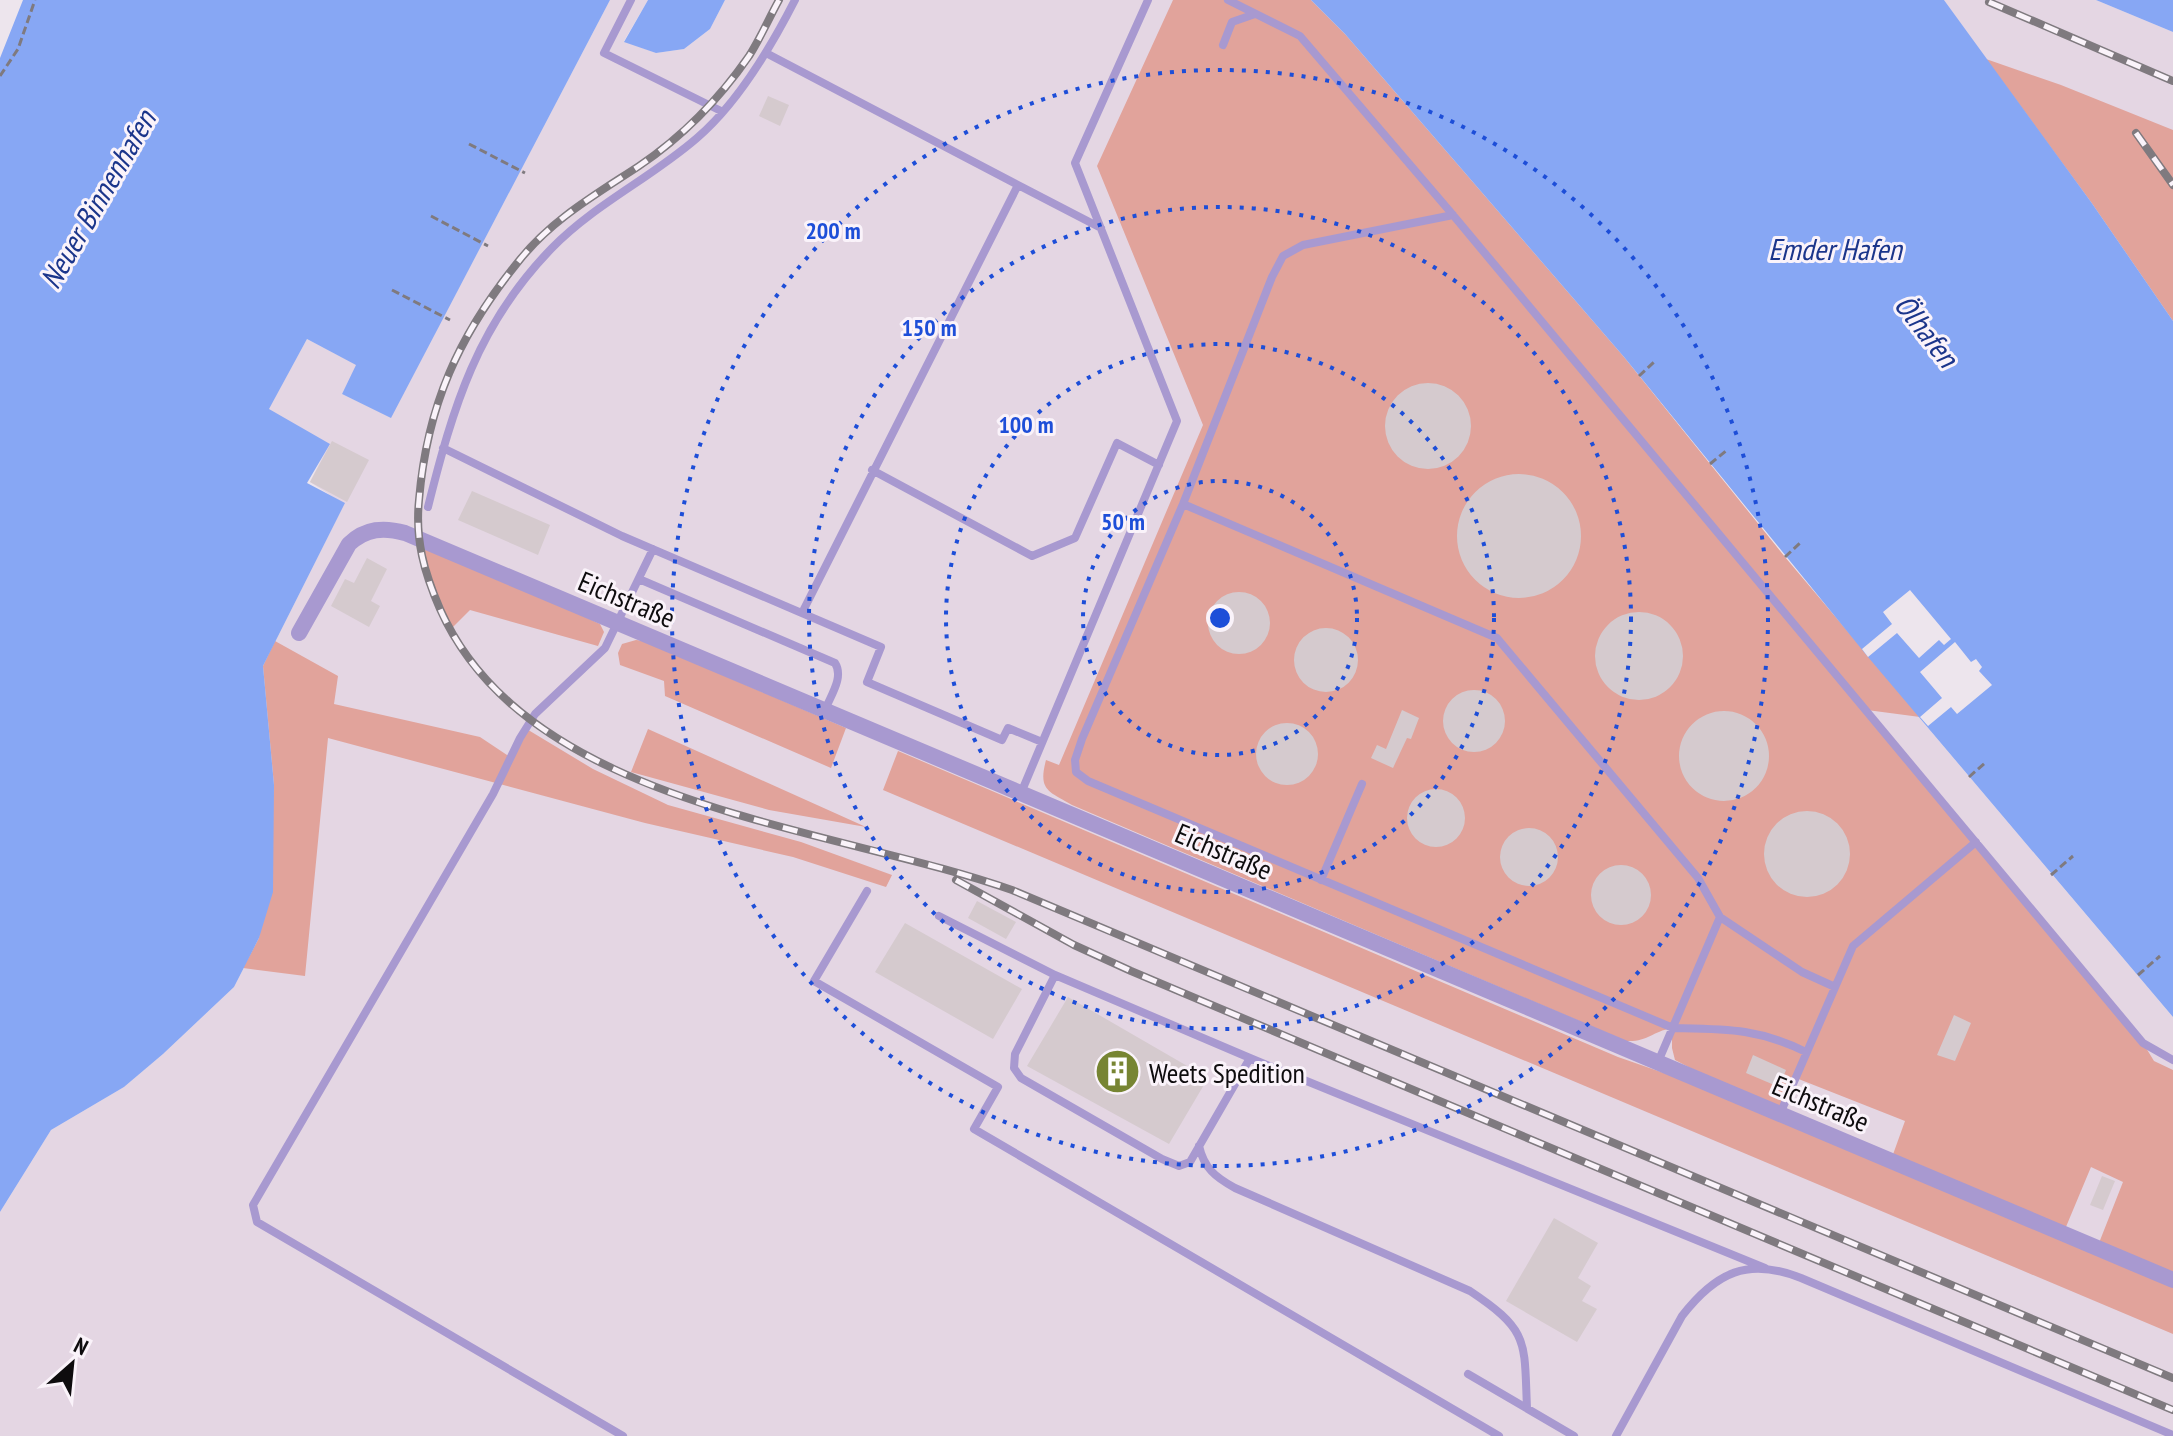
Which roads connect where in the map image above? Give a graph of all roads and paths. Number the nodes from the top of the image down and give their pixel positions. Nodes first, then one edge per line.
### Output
1 (35, 0) edge
2 (631, 0) edge
3 (795, 0) edge
4 (1148, 0) edge
5 (1228, 0) edge
6 (1255, 14) junction
7 (1223, 45) dead end
8 (766, 53) junction
9 (0, 76) edge
10 (721, 111) junction
11 (469, 144) dead end
12 (525, 173) dead end
13 (1018, 185) junction
14 (1453, 215) junction
15 (431, 216) dead end
16 (1101, 228) junction
17 (488, 246) dead end
18 (392, 290) dead end
19 (450, 320) dead end
20 (1654, 362) dead end
21 (1639, 376) dead end
22 (443, 448) junction
23 (1727, 450) dead end
24 (1710, 464) dead end
25 (1159, 465) junction
26 (872, 470) junction
27 (1183, 504) junction
28 (428, 507) dead end
29 (1801, 542) dead end
30 (653, 549) junction
31 (1785, 557) dead end
32 (639, 579) junction
33 (802, 613) junction
34 (618, 623) junction
35 (299, 633) dead end
36 (825, 710) junction
37 (1042, 742) junction
38 (1986, 762) dead end
39 (1969, 777) dead end
40 (1362, 784) dead end
41 (1021, 793) junction
42 (1976, 842) junction
43 (2073, 856) dead end
44 (2051, 875) dead end
45 (1321, 880) junction
46 (867, 891) dead end
47 (939, 916) dead end
48 (1720, 917) junction
49 (2160, 956) dead end
50 (1055, 975) junction
51 (2138, 975) dead end
52 (1835, 987) junction
53 (1673, 1028) junction
54 (1806, 1052) junction
55 (1250, 1058) junction
56 (2173, 1060) edge
57 (1657, 1062) junction
58 (1780, 1114) junction
59 (1199, 1146) junction
60 (1765, 1268) junction
61 (2173, 1280) edge
62 (1468, 1374) dead end
63 (1527, 1408) junction
64 (2173, 1435) edge
65 (623, 1436) edge
66 (1499, 1436) edge
67 (1574, 1436) edge
68 (1616, 1436) edge

1 - 9 path
2 - 10 lane
3 - 8 lane
4 - 16 lane
5 - 6 lane
6 - 7 lane
6 - 14 lane
8 - 10 lane
8 - 13 lane
10 - 22 lane
11 - 12 path
13 - 16 lane
13 - 26 lane
14 - 27 lane
14 - 42 lane
15 - 17 path
16 - 25 lane
18 - 19 path
20 - 21 path
22 - 28 lane
22 - 30 lane
23 - 24 path
25 - 26 lane
25 - 37 lane
26 - 33 lane
27 - 45 lane
27 - 48 lane
29 - 31 path
30 - 32 lane
30 - 33 lane
32 - 34 lane
32 - 36 lane
33 - 37 lane
34 - 35 street, Eichstraße
34 - 36 street, Eichstraße
34 - 65 lane
36 - 41 street, Eichstraße
37 - 41 lane
38 - 39 path
40 - 45 lane
41 - 57 street, Eichstraße
42 - 52 lane
42 - 56 lane
43 - 44 path
45 - 53 lane
46 - 66 lane
47 - 50 lane
48 - 52 lane
48 - 53 lane
49 - 51 path
50 - 55 lane
50 - 59 lane
52 - 54 lane
53 - 54 lane
53 - 57 lane
54 - 58 lane
55 - 59 lane
55 - 60 lane
57 - 58 street, Eichstraße
58 - 61 street, Eichstraße
59 - 63 lane
60 - 64 lane
60 - 68 lane
62 - 63 lane
63 - 67 lane

